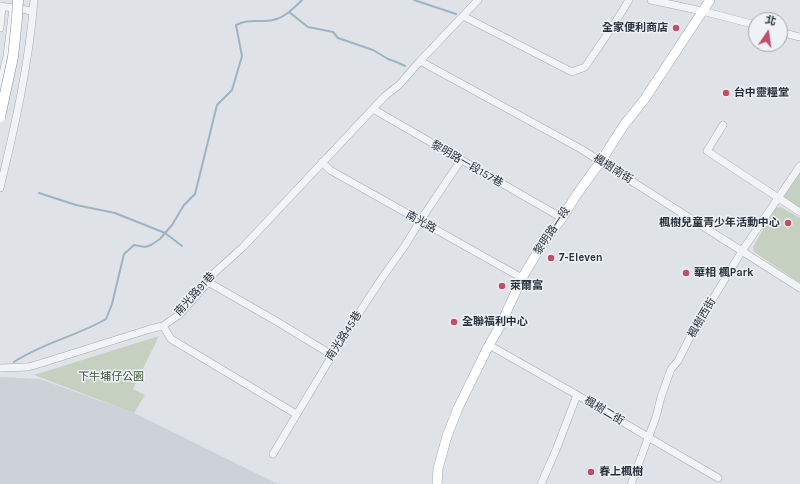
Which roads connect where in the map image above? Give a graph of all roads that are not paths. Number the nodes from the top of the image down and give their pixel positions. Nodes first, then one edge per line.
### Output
1 (34, 0) edge
2 (478, 0) edge
3 (629, 0) edge
4 (651, 0) edge
5 (710, 0) edge
6 (15, 4) edge
7 (1, 6) edge
8 (33, 10) junction
9 (702, 12) junction
10 (463, 16) junction
11 (748, 23) edge
12 (0, 28) edge
13 (788, 34) edge
14 (800, 37) edge
15 (420, 61) junction
16 (0, 86) edge
17 (372, 109) junction
18 (0, 117) edge
19 (723, 125) dead end
20 (325, 160) junction
21 (461, 160) junction
22 (601, 161) junction
23 (800, 166) edge
24 (0, 188) edge
25 (779, 198) junction
26 (800, 212) edge
27 (562, 218) junction
28 (420, 221) junction
29 (742, 251) junction
30 (522, 278) junction
31 (208, 282) junction
32 (800, 288) edge
33 (163, 326) junction
34 (489, 345) junction
35 (332, 355) junction
36 (0, 368) edge
37 (577, 395) junction
38 (296, 414) junction
39 (648, 438) junction
40 (273, 454) dead end
41 (718, 478) dead end
42 (437, 484) edge
43 (541, 484) edge
44 (631, 484) edge

1 - 8 street
2 - 10 street, 南光路91巷
3 - 10 street
4 - 9 street
5 - 9 main road, 黎明路一段
6 - 7 street
6 - 8 street
6 - 16 street
6 - 18 highway, bridge
7 - 12 street
8 - 24 street
9 - 11 street
9 - 22 main road, 黎明路一段
10 - 15 street, 南光路91巷
13 - 14 street
15 - 17 street, 南光路91巷
15 - 22 street, 楓樹南街
17 - 20 street, 南光路91巷
17 - 21 street, 黎明路一段157巷
19 - 25 street
20 - 28 street, 南光路
20 - 31 street, 南光路91巷
21 - 27 street, 黎明路一段157巷
21 - 28 street, 南光路45巷
22 - 27 main road, 黎明路一段
22 - 29 street, 楓樹南街
23 - 25 street, 楓樹西街
25 - 26 street
25 - 29 street, 楓樹西街
27 - 30 main road, 黎明路一段
28 - 30 street, 南光路
28 - 35 street, 南光路45巷
29 - 32 street, 楓樹南街
29 - 39 street, 楓樹西街
30 - 34 main road, 黎明路一段
31 - 33 street, 南光路91巷
31 - 35 street
33 - 36 street, 南光路91巷
33 - 38 street
34 - 37 street, 楓樹二街
34 - 42 main road, 黎明路一段
35 - 38 street, 南光路45巷
37 - 39 street, 楓樹二街
37 - 43 street
38 - 40 street, 南光路45巷
39 - 41 street, 楓樹二街
39 - 44 street, 楓樹西街

